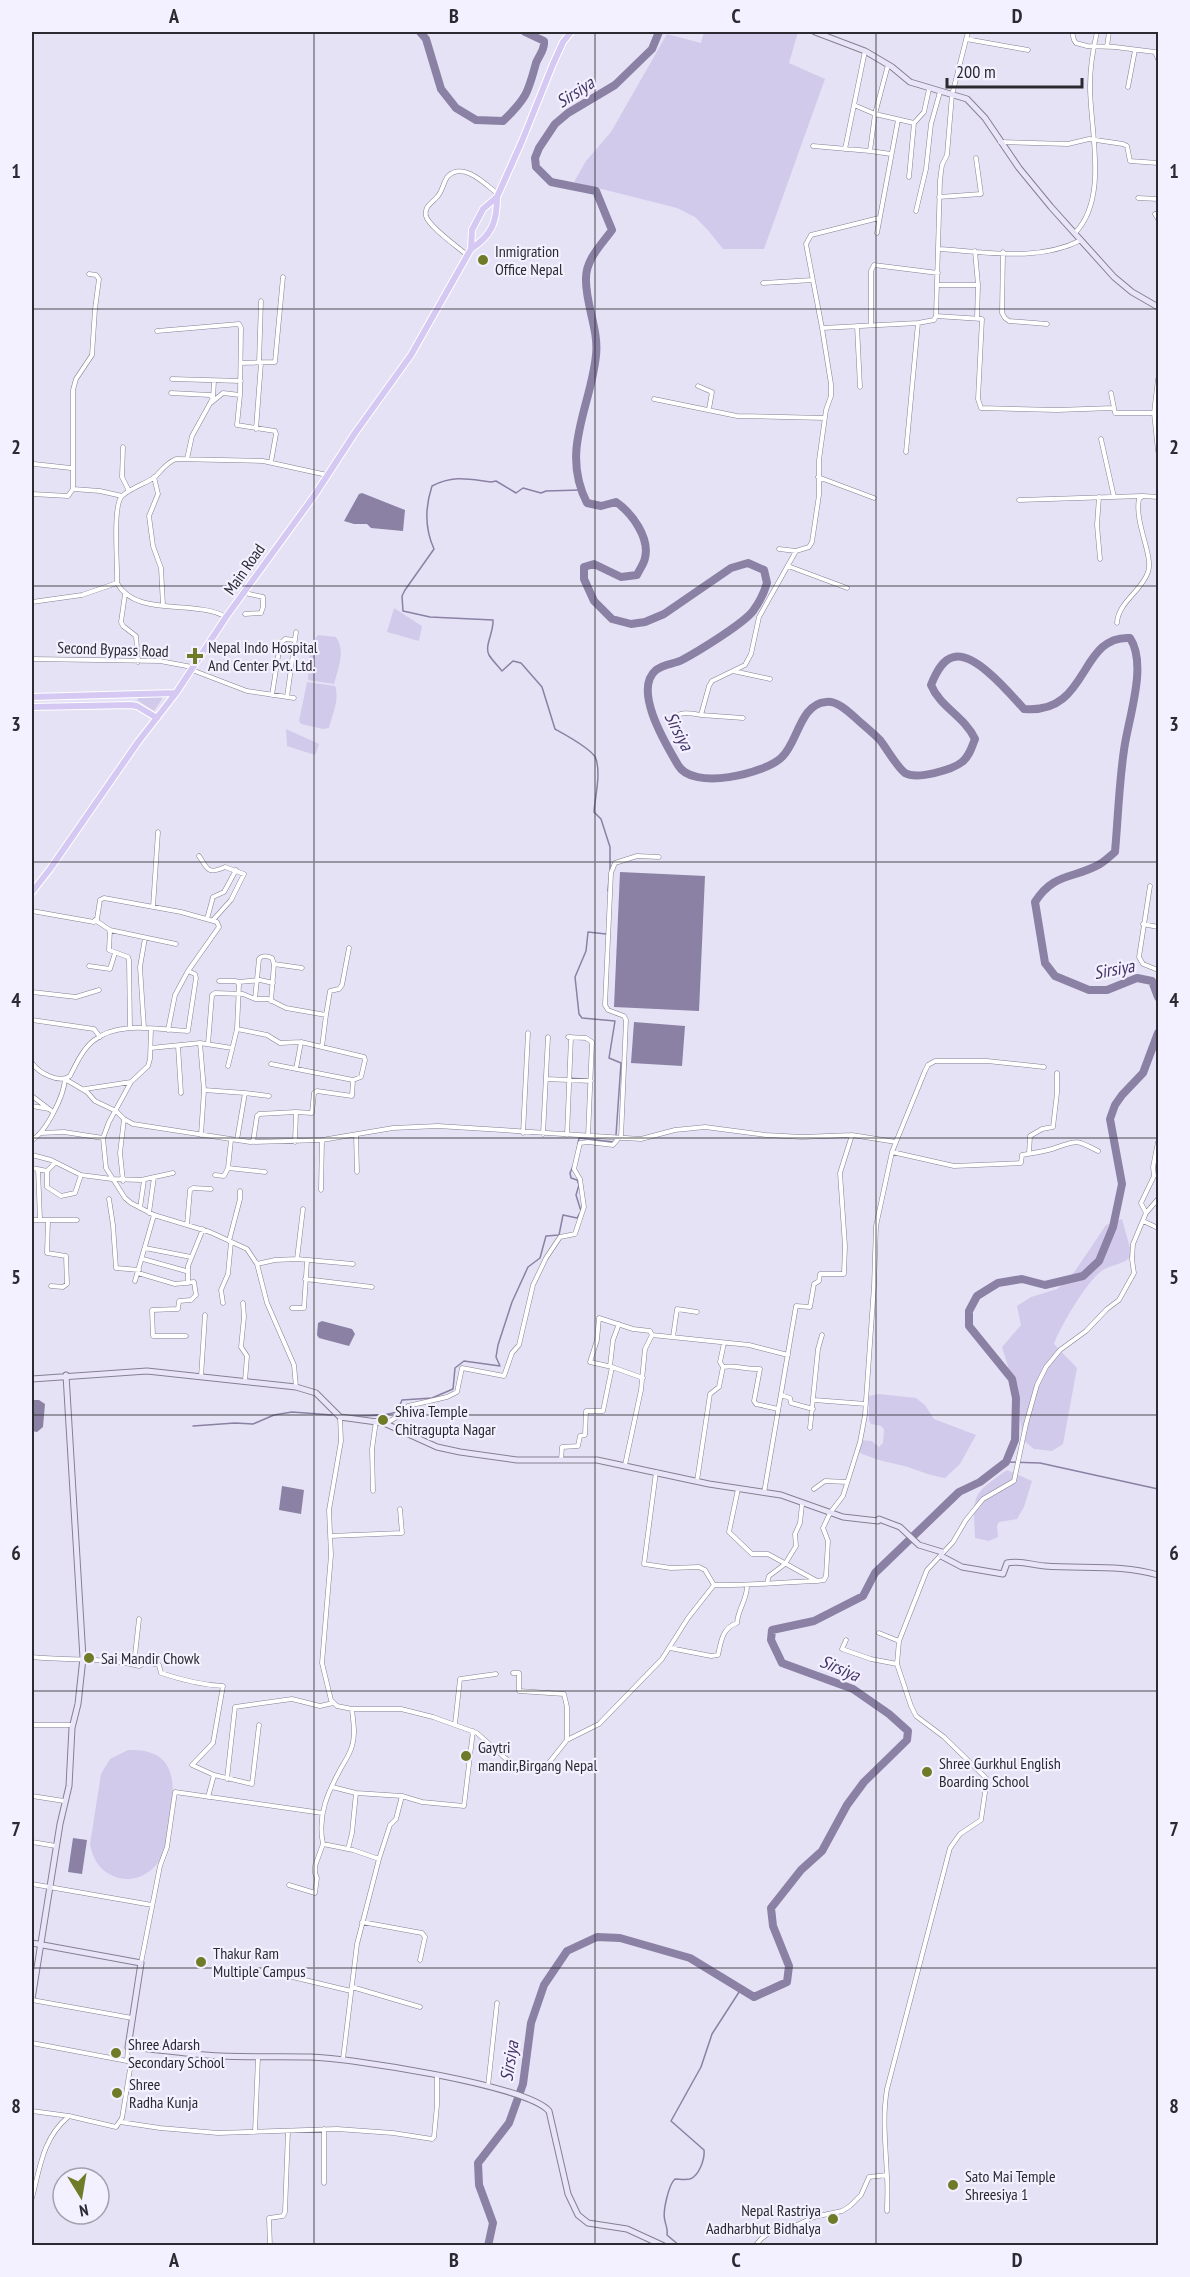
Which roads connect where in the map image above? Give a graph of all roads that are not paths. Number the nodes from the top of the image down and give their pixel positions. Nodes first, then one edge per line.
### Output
1 (571, 32) edge
2 (815, 32) edge
3 (968, 32) edge
4 (1072, 32) edge
5 (1097, 32) edge
6 (1109, 32) edge
7 (966, 39) junction
8 (1094, 46) junction
9 (1107, 47) junction
10 (1028, 50) dead end
11 (1135, 50) junction
12 (865, 51) junction
13 (1158, 59) edge
14 (888, 65) junction
15 (1128, 87) dead end
16 (929, 89) junction
17 (940, 92) junction
18 (952, 95) junction
19 (854, 105) junction
20 (875, 114) junction
21 (898, 120) junction
22 (914, 123) junction
23 (1000, 141) junction
24 (1094, 141) junction
25 (813, 146) dead end
26 (845, 149) junction
27 (870, 151) junction
28 (891, 154) junction
29 (976, 158) dead end
30 (1158, 163) edge
31 (909, 177) dead end
32 (497, 195) junction
33 (939, 198) junction
34 (1138, 198) dead end
35 (1158, 199) edge
36 (916, 212) dead end
37 (1155, 214) dead end
38 (879, 219) junction
39 (1158, 219) edge
40 (1075, 233) junction
41 (877, 234) dead end
42 (1081, 240) junction
43 (939, 249) junction
44 (975, 251) junction
45 (469, 252) junction
46 (1003, 252) junction
47 (938, 273) junction
48 (90, 274) dead end
49 (283, 277) dead end
50 (813, 280) junction
51 (764, 283) dead end
52 (938, 285) junction
53 (978, 285) junction
54 (261, 301) dead end
55 (1158, 307) edge
56 (936, 316) junction
57 (977, 318) junction
58 (871, 324) junction
59 (918, 324) junction
60 (1047, 324) dead end
61 (857, 326) junction
62 (822, 328) junction
63 (157, 331) dead end
64 (241, 363) junction
65 (260, 363) junction
66 (172, 379) dead end
67 (1158, 379) edge
68 (214, 381) junction
69 (241, 381) junction
70 (698, 386) dead end
71 (860, 387) dead end
72 (171, 393) dead end
73 (1111, 393) dead end
74 (240, 395) junction
75 (654, 399) dead end
76 (212, 400) junction
77 (1113, 408) junction
78 (709, 409) junction
79 (1154, 413) junction
80 (826, 418) junction
81 (256, 429) junction
82 (1101, 439) dead end
83 (123, 447) dead end
84 (1158, 451) edge
85 (906, 452) dead end
86 (188, 459) junction
87 (271, 462) junction
88 (34, 464) dead end
89 (71, 468) junction
90 (327, 476) junction
91 (154, 477) junction
92 (818, 477) junction
93 (72, 489) junction
94 (129, 491) junction
95 (32, 494) edge
96 (122, 496) junction
97 (1143, 496) junction
98 (1099, 497) junction
99 (1114, 497) junction
100 (1158, 497) edge
101 (874, 498) dead end
102 (1019, 500) dead end
103 (779, 549) dead end
104 (796, 551) junction
105 (1100, 559) dead end
106 (788, 566) junction
107 (117, 583) junction
108 (847, 588) dead end
109 (244, 592) junction
110 (125, 594) junction
111 (32, 602) edge
112 (163, 605) junction
113 (245, 614) dead end
114 (226, 617) junction
115 (1118, 623) dead end
116 (296, 632) dead end
117 (295, 640) junction
118 (32, 659) edge
119 (138, 662) junction
120 (192, 668) junction
121 (732, 671) junction
122 (770, 679) dead end
123 (176, 693) junction
124 (117, 695) junction
125 (272, 695) junction
126 (32, 697) edge
127 (287, 697) junction
128 (294, 698) dead end
129 (118, 705) junction
130 (32, 708) edge
131 (701, 714) junction
132 (157, 718) junction
133 (743, 718) dead end
134 (671, 719) dead end
135 (158, 832) dead end
136 (199, 856) dead end
137 (659, 857) dead end
138 (236, 870) junction
139 (1150, 886) dead end
140 (32, 892) edge
141 (153, 907) junction
142 (32, 911) edge
143 (207, 919) junction
144 (95, 920) junction
145 (213, 921) junction
146 (1143, 924) junction
147 (1158, 927) edge
148 (110, 930) junction
149 (145, 938) junction
150 (176, 944) dead end
151 (349, 948) dead end
152 (115, 953) junction
153 (274, 964) junction
154 (89, 966) dead end
155 (302, 968) dead end
156 (1158, 970) edge
157 (188, 971) junction
158 (257, 980) junction
159 (219, 981) dead end
160 (239, 982) junction
161 (273, 983) junction
162 (99, 990) dead end
163 (32, 992) edge
164 (239, 995) junction
165 (255, 999) junction
166 (271, 1001) junction
167 (326, 1016) junction
168 (32, 1020) edge
169 (130, 1028) junction
170 (144, 1028) junction
171 (151, 1029) junction
172 (237, 1029) junction
173 (168, 1030) junction
174 (528, 1033) dead end
175 (100, 1037) junction
176 (548, 1037) dead end
177 (301, 1042) junction
178 (200, 1043) junction
179 (208, 1044) junction
180 (178, 1046) junction
181 (322, 1047) junction
182 (151, 1048) junction
183 (232, 1048) junction
184 (32, 1063) edge
185 (272, 1064) dead end
186 (228, 1066) dead end
187 (1044, 1066) dead end
188 (296, 1069) junction
189 (1057, 1073) dead end
190 (65, 1079) junction
191 (546, 1079) junction
192 (353, 1080) junction
193 (569, 1080) junction
194 (591, 1081) junction
195 (131, 1082) junction
196 (83, 1089) junction
197 (204, 1090) junction
198 (245, 1093) junction
199 (181, 1094) dead end
200 (32, 1096) edge
201 (269, 1096) dead end
202 (32, 1106) edge
203 (51, 1110) junction
204 (116, 1111) junction
205 (296, 1112) junction
206 (124, 1119) junction
207 (523, 1132) junction
208 (40, 1133) junction
209 (543, 1134) junction
210 (201, 1135) junction
211 (356, 1135) junction
212 (567, 1135) junction
213 (852, 1135) junction
214 (588, 1136) junction
215 (103, 1138) junction
216 (617, 1138) junction
217 (32, 1140) edge
218 (231, 1140) junction
219 (237, 1140) junction
220 (322, 1140) junction
221 (253, 1142) junction
222 (295, 1142) junction
223 (896, 1142) junction
224 (1158, 1142) edge
225 (1098, 1151) dead end
226 (892, 1152) junction
227 (1029, 1154) junction
228 (32, 1155) edge
229 (55, 1163) junction
230 (32, 1168) edge
231 (228, 1168) junction
232 (38, 1169) junction
233 (47, 1172) junction
234 (265, 1172) dead end
235 (173, 1173) dead end
236 (357, 1173) dead end
237 (215, 1174) dead end
238 (81, 1175) junction
239 (154, 1177) junction
240 (112, 1179) junction
241 (144, 1180) junction
242 (123, 1181) junction
243 (211, 1189) dead end
244 (321, 1190) dead end
245 (240, 1191) dead end
246 (109, 1199) dead end
247 (1158, 1199) edge
248 (140, 1208) junction
249 (303, 1209) dead end
250 (1146, 1213) junction
251 (152, 1214) junction
252 (32, 1220) edge
253 (40, 1220) junction
254 (48, 1220) junction
255 (77, 1220) dead end
256 (1143, 1221) junction
257 (187, 1225) junction
258 (1158, 1228) edge
259 (203, 1229) junction
260 (230, 1241) junction
261 (145, 1248) junction
262 (191, 1257) junction
263 (143, 1259) junction
264 (297, 1259) junction
265 (307, 1261) junction
266 (256, 1264) junction
267 (353, 1264) dead end
268 (138, 1271) junction
269 (186, 1271) junction
270 (305, 1279) junction
271 (135, 1281) dead end
272 (188, 1283) junction
273 (51, 1286) dead end
274 (372, 1287) dead end
275 (223, 1303) dead end
276 (243, 1303) dead end
277 (292, 1308) dead end
278 (697, 1312) dead end
279 (205, 1315) dead end
280 (619, 1324) junction
281 (652, 1335) junction
282 (822, 1335) dead end
283 (186, 1336) dead end
284 (673, 1338) junction
285 (724, 1343) junction
286 (788, 1355) junction
287 (611, 1366) junction
288 (723, 1367) junction
289 (66, 1376) junction
290 (201, 1378) junction
291 (643, 1378) junction
292 (32, 1379) edge
293 (245, 1381) junction
294 (296, 1387) junction
295 (782, 1395) junction
296 (814, 1400) junction
297 (866, 1404) junction
298 (778, 1409) junction
299 (813, 1409) junction
300 (340, 1417) junction
301 (376, 1421) junction
302 (385, 1424) junction
303 (810, 1428) dead end
304 (561, 1460) junction
305 (625, 1465) junction
306 (656, 1472) junction
307 (697, 1481) junction
308 (847, 1482) junction
309 (738, 1489) junction
310 (814, 1489) dead end
311 (373, 1491) dead end
312 (764, 1492) junction
313 (802, 1504) junction
314 (400, 1509) dead end
315 (830, 1513) junction
316 (330, 1536) junction
317 (942, 1552) junction
318 (785, 1564) junction
319 (1158, 1575) edge
320 (816, 1581) junction
321 (768, 1583) junction
322 (714, 1585) junction
323 (747, 1586) junction
324 (139, 1619) dead end
325 (879, 1633) dead end
326 (846, 1640) dead end
327 (899, 1641) junction
328 (670, 1648) junction
329 (32, 1657) edge
330 (83, 1658) junction
331 (134, 1664) junction
332 (897, 1664) junction
333 (513, 1673) dead end
334 (496, 1674) dead end
335 (333, 1702) junction
336 (352, 1709) junction
337 (455, 1724) junction
338 (32, 1725) edge
339 (73, 1725) junction
340 (259, 1725) dead end
341 (473, 1731) junction
342 (567, 1740) junction
343 (214, 1775) junction
344 (227, 1779) junction
345 (332, 1787) junction
346 (356, 1793) junction
347 (32, 1796) edge
348 (402, 1796) junction
349 (208, 1797) junction
350 (64, 1801) junction
351 (322, 1813) junction
352 (32, 1842) edge
353 (323, 1844) junction
354 (56, 1846) junction
355 (348, 1849) junction
356 (379, 1859) junction
357 (32, 1884) edge
358 (289, 1885) dead end
359 (50, 1886) junction
360 (152, 1905) junction
361 (362, 1922) junction
362 (32, 1943) edge
363 (41, 1945) junction
364 (420, 1960) dead end
365 (141, 1962) junction
366 (284, 1975) dead end
367 (351, 1989) junction
368 (32, 2000) edge
369 (497, 2003) dead end
370 (420, 2007) dead end
371 (132, 2018) junction
372 (32, 2043) edge
373 (128, 2047) junction
374 (258, 2057) junction
375 (343, 2059) junction
376 (127, 2061) junction
377 (437, 2076) junction
378 (488, 2086) junction
379 (32, 2111) edge
380 (69, 2116) junction
381 (120, 2122) junction
382 (324, 2129) junction
383 (288, 2131) junction
384 (255, 2132) junction
385 (887, 2175) junction
386 (324, 2183) dead end
387 (32, 2198) edge
388 (887, 2211) dead end
389 (270, 2246) edge
390 (664, 2246) edge
391 (755, 2246) edge

1 - 32 main road
2 - 12 street
3 - 7 street
4 - 8 street
5 - 8 street
6 - 9 street
7 - 10 street
7 - 18 street
8 - 9 street
8 - 24 street
9 - 11 street
11 - 13 street
11 - 15 street
12 - 14 street
12 - 19 street
14 - 16 street
14 - 20 street
16 - 17 street
16 - 22 street
17 - 18 street
17 - 36 street
18 - 23 street
18 - 33 street
19 - 20 street
19 - 26 street
20 - 21 street
20 - 27 street
21 - 22 street
21 - 28 street
22 - 31 street
23 - 24 street
23 - 40 street
24 - 30 street
24 - 40 street
25 - 26 street
26 - 27 street
27 - 28 street
28 - 38 street
29 - 33 street
32 - 45 main road
32 - 45 main road
32 - 45 street
33 - 43 street
34 - 35 street
37 - 39 street
38 - 41 street
38 - 50 street
40 - 42 street
42 - 46 street
42 - 55 street
43 - 44 street
43 - 47 street
44 - 46 street
44 - 53 street
45 - 90 main road, Main Road
46 - 60 street
47 - 52 street
47 - 58 street
48 - 89 street
49 - 65 street
50 - 51 street
50 - 62 street
52 - 53 street
52 - 56 street
53 - 57 street
54 - 65 street
56 - 57 street
56 - 59 street
57 - 77 street
58 - 59 street
58 - 61 street
59 - 85 street
61 - 62 street
61 - 71 street
62 - 80 street
63 - 64 street
64 - 65 street
64 - 69 street
65 - 81 street
66 - 68 street
67 - 79 street
68 - 69 street
68 - 76 street
69 - 74 street
70 - 78 street
72 - 76 street
73 - 77 street
74 - 76 street
74 - 81 street
75 - 78 street
76 - 86 street
77 - 79 street
78 - 80 street
79 - 84 street
80 - 92 street
81 - 87 street
82 - 99 street
83 - 94 street
86 - 87 street
86 - 91 street
87 - 90 street
88 - 89 street
89 - 93 street
90 - 109 main road, Main Road
91 - 94 street
91 - 112 street
92 - 101 street
92 - 104 street
93 - 95 street
93 - 96 street
94 - 96 street
96 - 107 street
97 - 99 street
97 - 100 street
97 - 115 street
98 - 99 street
98 - 102 street
98 - 105 street
103 - 104 street
104 - 106 street
106 - 108 street
106 - 121 street
107 - 110 street
107 - 111 street
109 - 113 street
109 - 114 main road, Main Road
110 - 112 street
110 - 119 street
112 - 114 street
114 - 120 main road, Main Road
116 - 117 street
117 - 125 street
117 - 127 street
118 - 119 street, Second Bypass Road
119 - 120 street, Second Bypass Road
120 - 123 main road, Main Road
120 - 125 street, Second Bypass Road
121 - 122 street
121 - 131 street
123 - 124 main road
123 - 132 main road, Main Road
124 - 126 main road
124 - 129 main road
125 - 127 street, Second Bypass Road
127 - 128 street, Second Bypass Road
129 - 130 main road
129 - 132 main road
131 - 133 street
131 - 134 street
132 - 140 main road, Main Road
135 - 141 street
136 - 138 street
137 - 216 street
138 - 143 street
138 - 145 street
139 - 146 street
141 - 143 street
141 - 144 street
142 - 144 street
143 - 145 street
144 - 148 street
145 - 157 street
146 - 147 street
146 - 156 street
148 - 149 street
148 - 152 street
149 - 150 street
149 - 170 street
151 - 167 street
152 - 154 street
152 - 169 street
153 - 155 street
153 - 158 street
153 - 161 street
157 - 173 street
157 - 173 street
158 - 160 street
158 - 161 street
158 - 165 street
159 - 160 street
160 - 164 street
161 - 166 street
162 - 163 street
164 - 165 street
164 - 172 street
164 - 179 street
165 - 166 street
166 - 167 street
167 - 181 street
168 - 175 street
169 - 170 street
169 - 175 street
170 - 171 street
171 - 173 street
171 - 182 street
172 - 177 street
172 - 183 street
174 - 207 street
175 - 190 street
176 - 191 street
177 - 181 street
177 - 188 street
178 - 179 street
178 - 180 street
178 - 197 street
179 - 183 street
180 - 182 street
180 - 199 street
181 - 192 street
182 - 195 street
183 - 186 street
184 - 190 street
185 - 188 street
187 - 223 street
188 - 192 street
189 - 227 street
190 - 196 street
190 - 203 street
191 - 193 street
191 - 209 street
192 - 205 street
193 - 194 street
193 - 194 street
193 - 212 street
194 - 214 street
195 - 196 street
195 - 204 street
196 - 204 street
197 - 198 street
197 - 210 street
198 - 201 street
198 - 219 street
200 - 203 street
202 - 203 street
203 - 208 street
204 - 206 street
204 - 215 street
205 - 221 street
205 - 222 street
206 - 210 street
206 - 242 street
207 - 209 street
207 - 211 street
208 - 215 street
208 - 217 street
209 - 212 street
210 - 218 street
211 - 220 street
211 - 236 street
212 - 214 street
213 - 216 street
213 - 223 street
213 - 286 street
214 - 216 street
215 - 240 street
216 - 302 street
218 - 219 street
218 - 231 street
219 - 221 street
220 - 222 street
220 - 244 street
221 - 222 street
223 - 226 street
224 - 250 street
225 - 227 street
226 - 227 street
226 - 297 street
228 - 229 street
229 - 233 street
229 - 238 street
230 - 232 street
231 - 234 street
231 - 237 street
232 - 233 street
232 - 253 street
233 - 238 street
235 - 239 street
238 - 240 street
239 - 241 street
239 - 251 street
240 - 242 street
240 - 248 street
241 - 242 street
241 - 248 street
243 - 257 street
245 - 260 street
246 - 268 street
247 - 250 street
248 - 251 street
249 - 264 street
250 - 256 street
251 - 257 street
251 - 261 street
252 - 253 street
253 - 254 street
254 - 255 street
254 - 273 street
256 - 258 street
256 - 317 street
257 - 259 street
259 - 260 street
259 - 262 street
260 - 266 street
260 - 275 street
261 - 262 street
261 - 263 street
262 - 269 street
263 - 268 street
263 - 269 street
264 - 265 street
264 - 266 street
265 - 267 street
265 - 270 street
266 - 294 street
268 - 271 street
268 - 272 street
269 - 272 street
270 - 274 street
270 - 277 street
272 - 283 street
276 - 293 street
278 - 284 street
279 - 290 street
280 - 281 street
280 - 287 street
280 - 287 street
281 - 284 street
281 - 291 street
282 - 296 street
284 - 285 street
285 - 286 street
285 - 288 street
286 - 295 street
287 - 291 street
287 - 304 street
288 - 298 street
288 - 307 street
289 - 290 street
289 - 292 street
289 - 330 street
290 - 293 street
291 - 305 street
293 - 294 street
294 - 300 street
295 - 298 street
295 - 299 street
296 - 297 street
296 - 299 street
297 - 308 street
298 - 312 street
299 - 303 street
300 - 301 street
300 - 316 street
301 - 302 street
301 - 311 street
302 - 304 street
304 - 305 street
305 - 306 street
306 - 307 street
306 - 322 street
307 - 309 street
308 - 310 street
308 - 315 street
309 - 312 street
309 - 318 street
312 - 313 street
313 - 315 street
313 - 318 street
314 - 316 street
315 - 317 street
315 - 320 street
316 - 335 street
317 - 319 street
317 - 327 street
318 - 320 street
318 - 321 street
320 - 321 street
321 - 323 street
322 - 323 street
322 - 328 street
323 - 328 street
324 - 331 street
325 - 327 street
326 - 332 street
327 - 332 street
328 - 342 street
329 - 330 street
330 - 331 street
330 - 339 street
331 - 343 street
332 - 385 street
333 - 342 street
334 - 337 street
335 - 336 street
335 - 344 street
336 - 337 street
336 - 345 street
337 - 341 street
338 - 339 street
339 - 350 street
340 - 344 street
341 - 342 street
341 - 348 street
343 - 344 street
343 - 349 street
345 - 346 street
345 - 351 street
346 - 348 street
346 - 355 street
347 - 350 street
348 - 356 street
349 - 351 street
349 - 360 street
350 - 354 street
351 - 353 street
352 - 354 street
353 - 355 street
353 - 358 street
354 - 359 street
355 - 356 street
356 - 361 street
357 - 359 street
359 - 360 street
359 - 363 street
360 - 365 street
361 - 364 street
361 - 367 street
362 - 363 street
363 - 365 street
363 - 368 street
365 - 371 street
366 - 367 street
367 - 370 street
367 - 375 street
368 - 371 street
369 - 378 street
371 - 373 street
372 - 376 street
373 - 374 street
373 - 376 street
374 - 375 street
374 - 384 street
375 - 377 street
376 - 381 street
377 - 378 street
377 - 382 street
378 - 390 street
379 - 380 street
380 - 381 street
380 - 387 street
381 - 384 street
382 - 383 street
382 - 386 street
383 - 384 street
383 - 389 street
385 - 388 street
385 - 391 street

